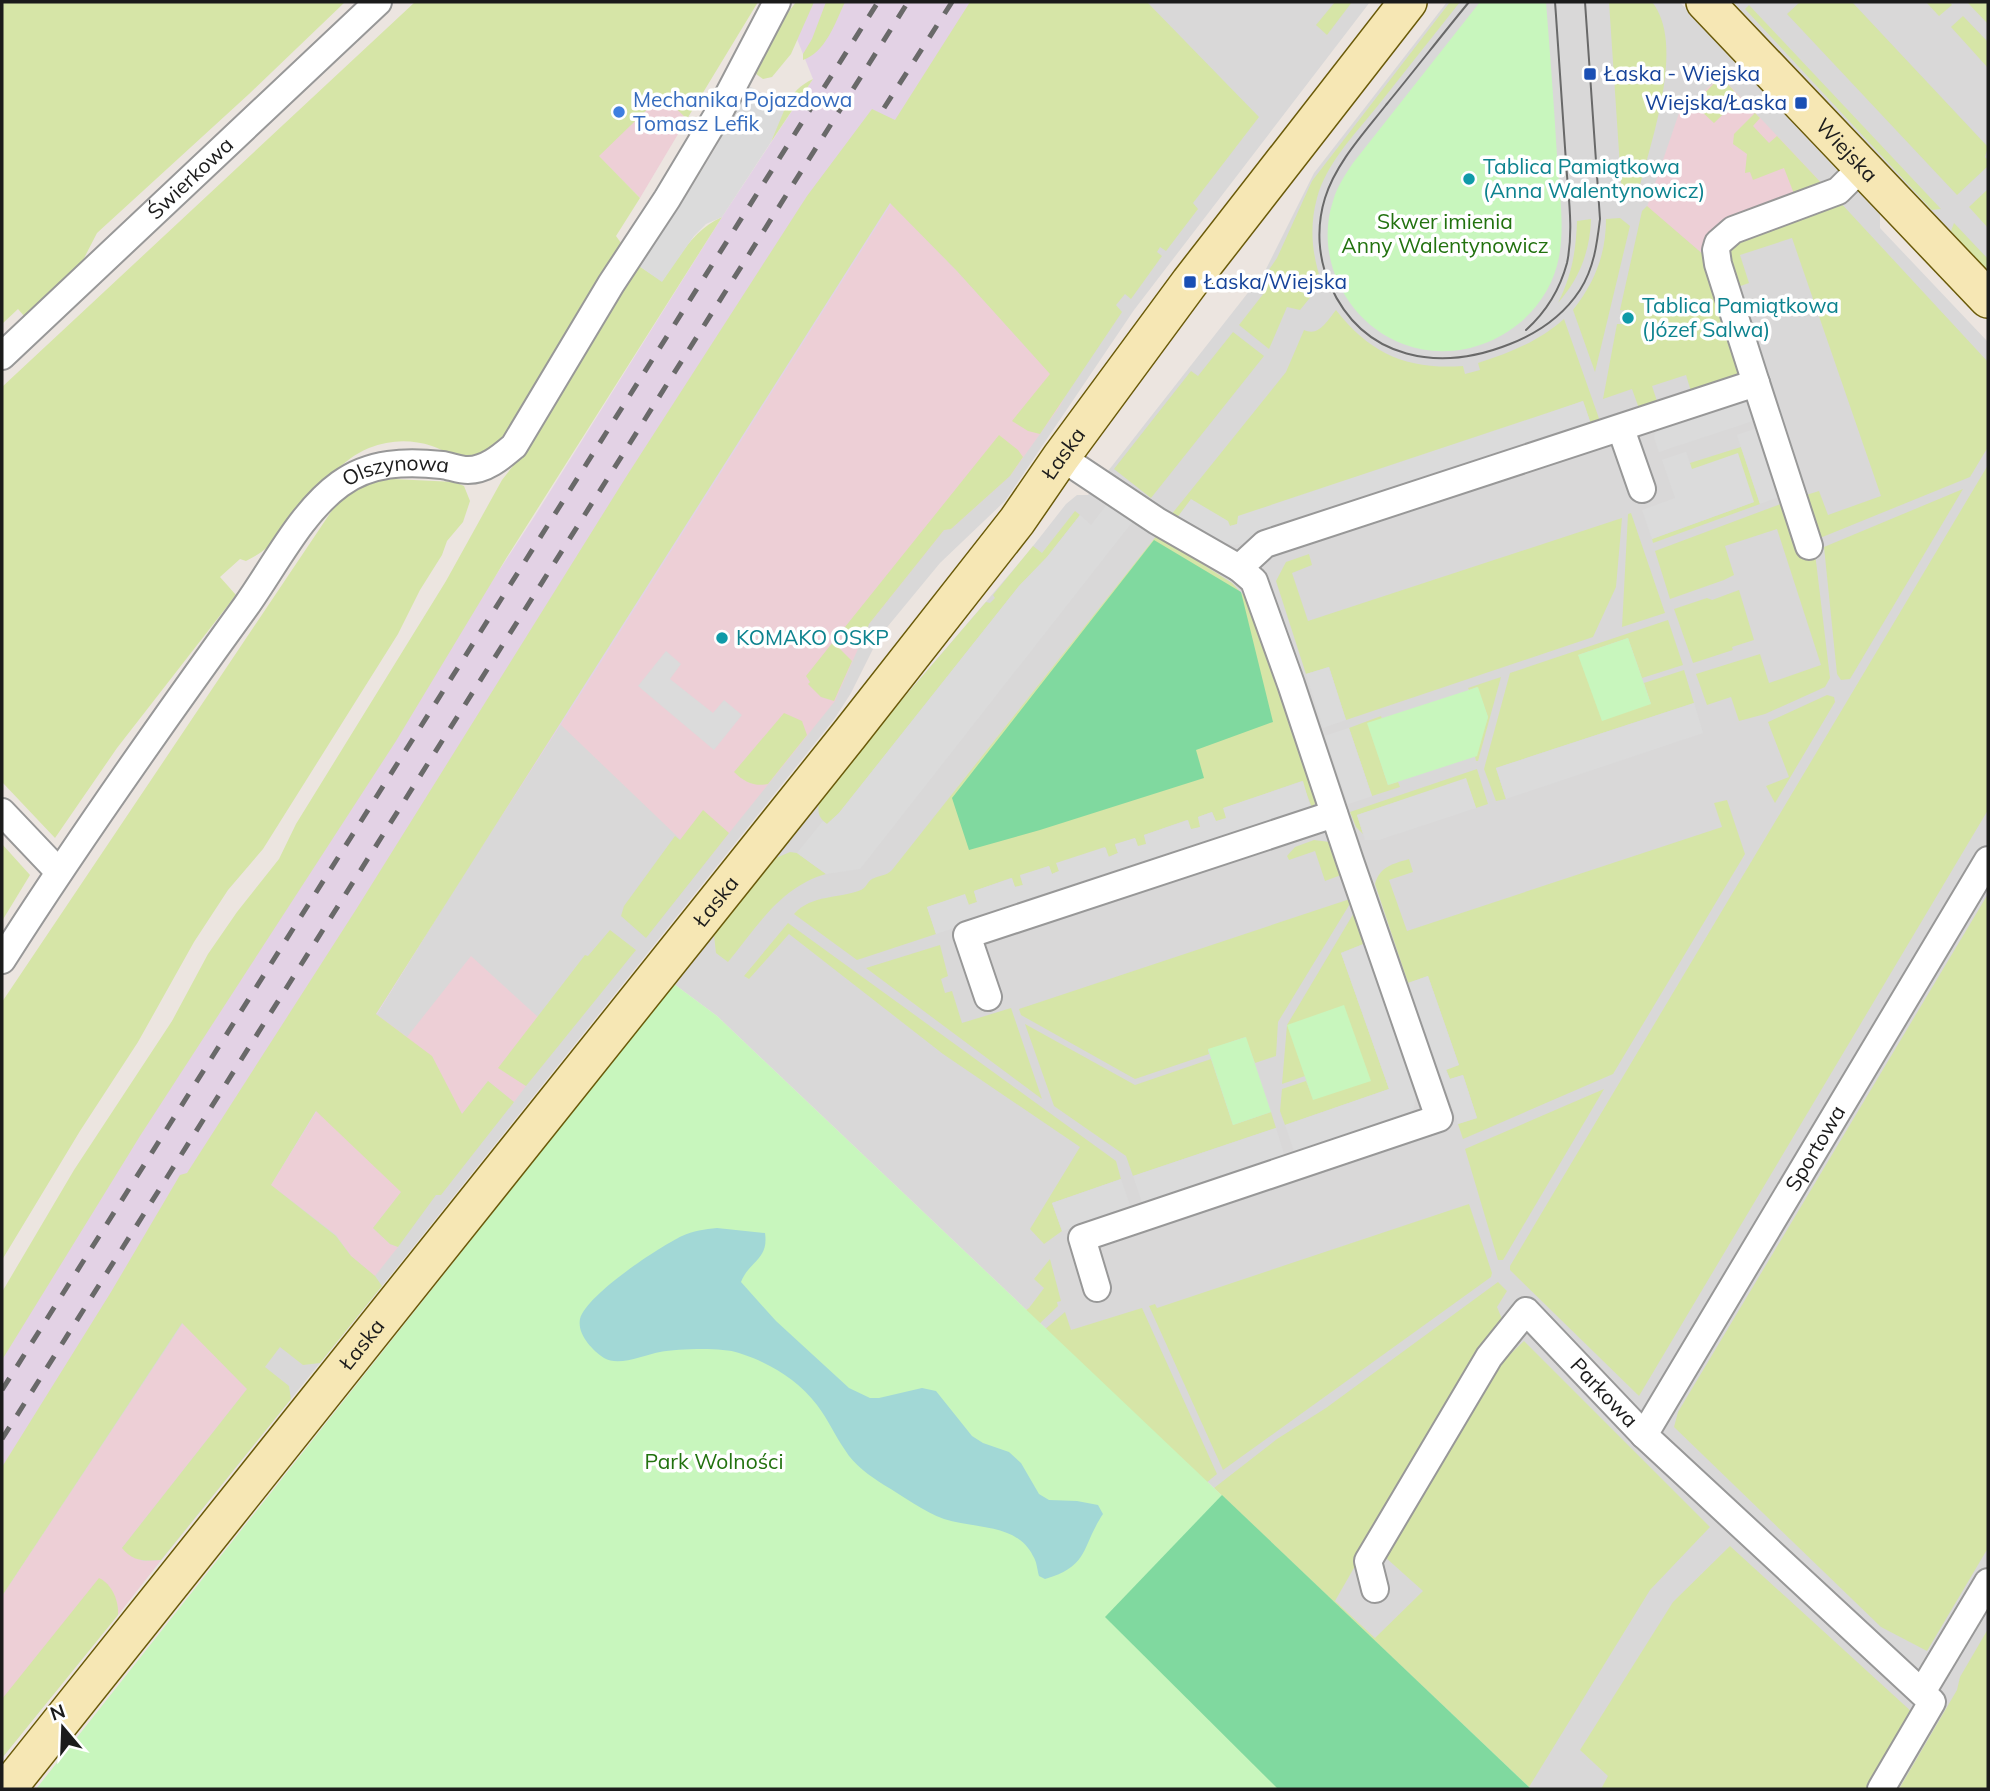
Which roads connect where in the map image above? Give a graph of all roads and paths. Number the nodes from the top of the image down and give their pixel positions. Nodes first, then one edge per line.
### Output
1 (378, 2) edge
2 (777, 2) edge
3 (1408, 2) edge
4 (1705, 2) edge
5 (1861, 167) junction
6 (1988, 299) edge
7 (2, 356) edge
8 (1756, 383) junction
9 (1621, 429) junction
10 (1061, 457) junction
11 (1642, 489) dead end
12 (1809, 546) dead end
13 (1239, 568) junction
14 (2, 812) edge
15 (1334, 814) junction
16 (1988, 860) edge
17 (59, 872) junction
18 (2, 960) edge
19 (988, 997) dead end
20 (1097, 1288) dead end
21 (1644, 1435) junction
22 (1988, 1582) edge
23 (1376, 1589) dead end
24 (1922, 1692) junction
25 (7, 1789) edge
26 (1881, 1789) edge

1 - 7 street, Świerkowa
2 - 17 street, Olszynowa
3 - 10 main road, Łaska
4 - 5 main road, Wiejska
5 - 6 main road, Wiejska
5 - 8 street
8 - 9 street
8 - 12 street
9 - 11 street
9 - 13 street
10 - 13 street
10 - 25 main road, Łaska
13 - 15 street
14 - 17 street
15 - 19 street
15 - 20 street
16 - 21 street, Sportowa
17 - 18 street, Olszynowa
21 - 23 street, Parkowa
21 - 24 street, Parkowa
22 - 24 street
24 - 26 street

